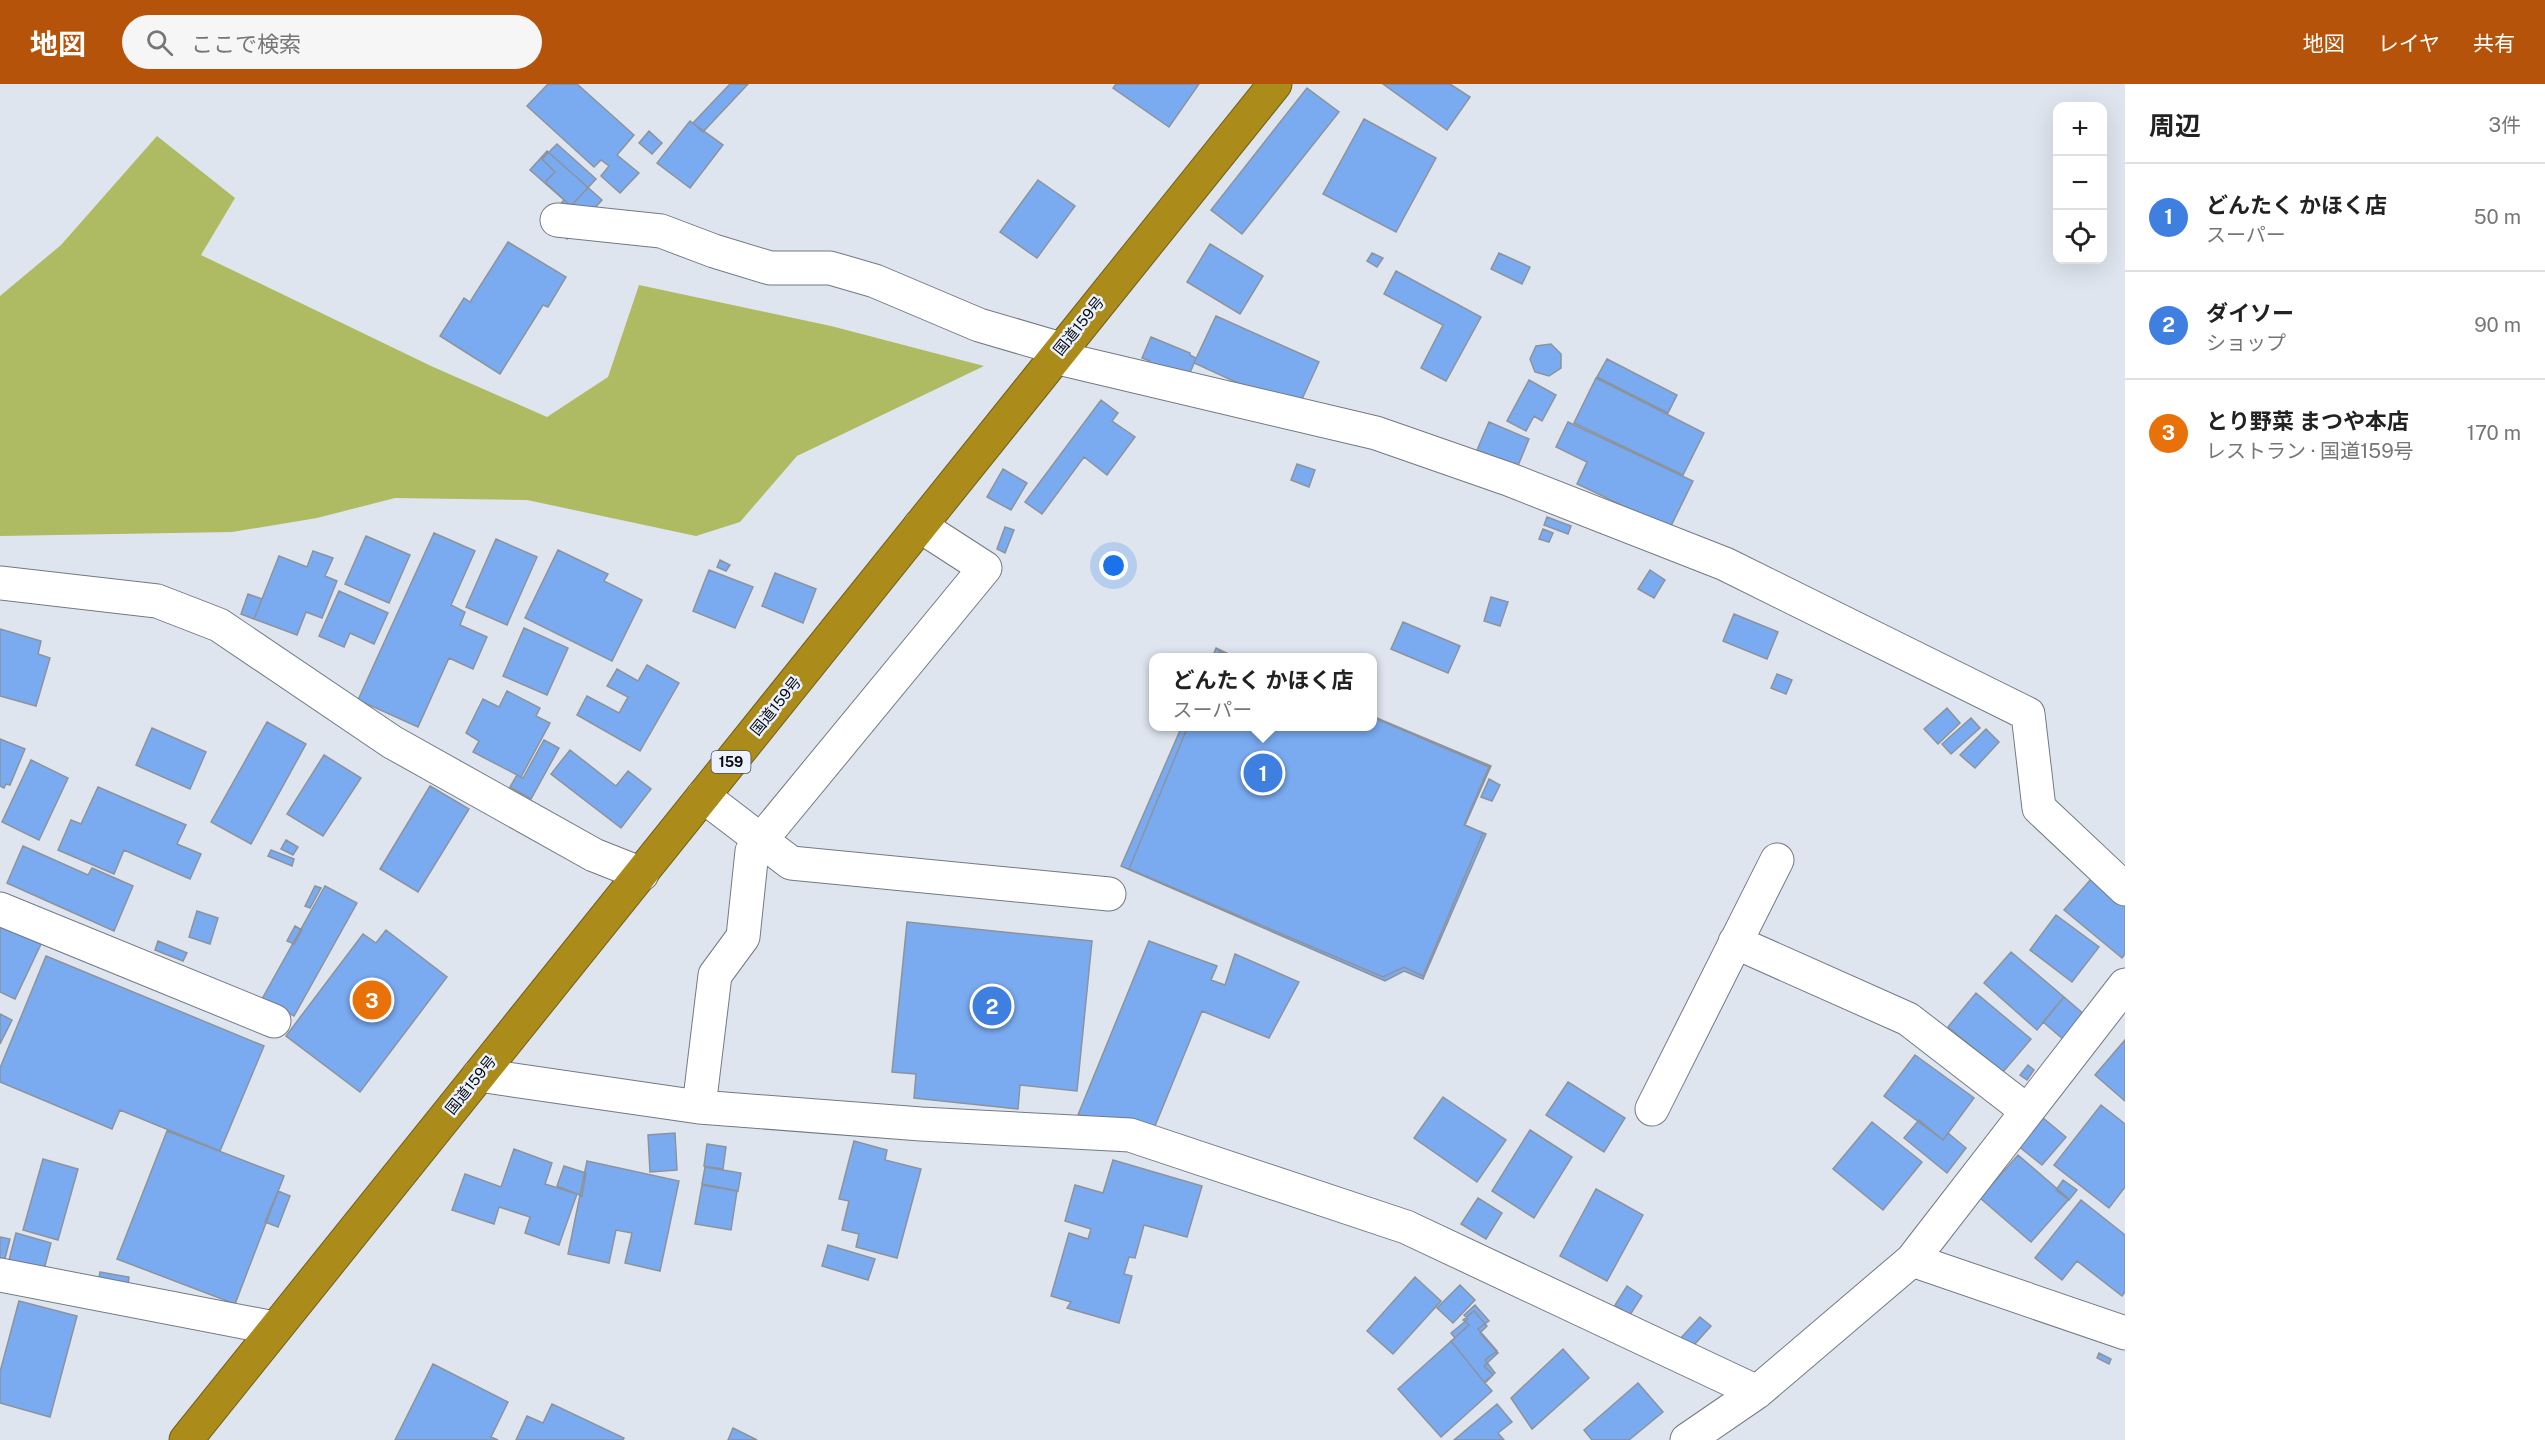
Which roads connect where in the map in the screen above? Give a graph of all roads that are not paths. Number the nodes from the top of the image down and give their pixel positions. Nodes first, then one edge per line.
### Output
1 (1275, 84) edge
2 (556, 220) dead end
3 (1058, 353) junction
4 (920, 526) junction
5 (0, 583) edge
6 (703, 796) junction
7 (761, 840) junction
8 (1777, 860) dead end
9 (642, 874) junction
10 (2125, 889) edge
11 (1108, 894) dead end
12 (0, 909) edge
13 (1735, 942) junction
14 (2125, 985) edge
15 (273, 1021) dead end
16 (479, 1075) junction
17 (699, 1107) junction
18 (1652, 1109) dead end
19 (2027, 1112) junction
20 (1912, 1260) junction
21 (0, 1275) edge
22 (274, 1328) junction
23 (2125, 1333) edge
24 (1757, 1392) junction
25 (186, 1440) edge
26 (1687, 1440) edge

1 - 3 highway, 国道159号 / 159
2 - 3 street
3 - 4 highway, 国道159号 / 159
3 - 10 street
4 - 6 highway, 国道159号 / 159
4 - 7 street
5 - 9 street
6 - 7 street
6 - 9 highway, 国道159号 / 159
7 - 11 street
7 - 17 street
8 - 13 street
9 - 16 highway, 国道159号 / 159
12 - 15 street
13 - 18 street
13 - 19 street
14 - 19 street
16 - 17 street
16 - 22 highway, 国道159号 / 159
17 - 24 street
19 - 20 street
20 - 23 street
20 - 24 street
21 - 22 street
22 - 25 highway, 国道159号 / 159
24 - 26 street

